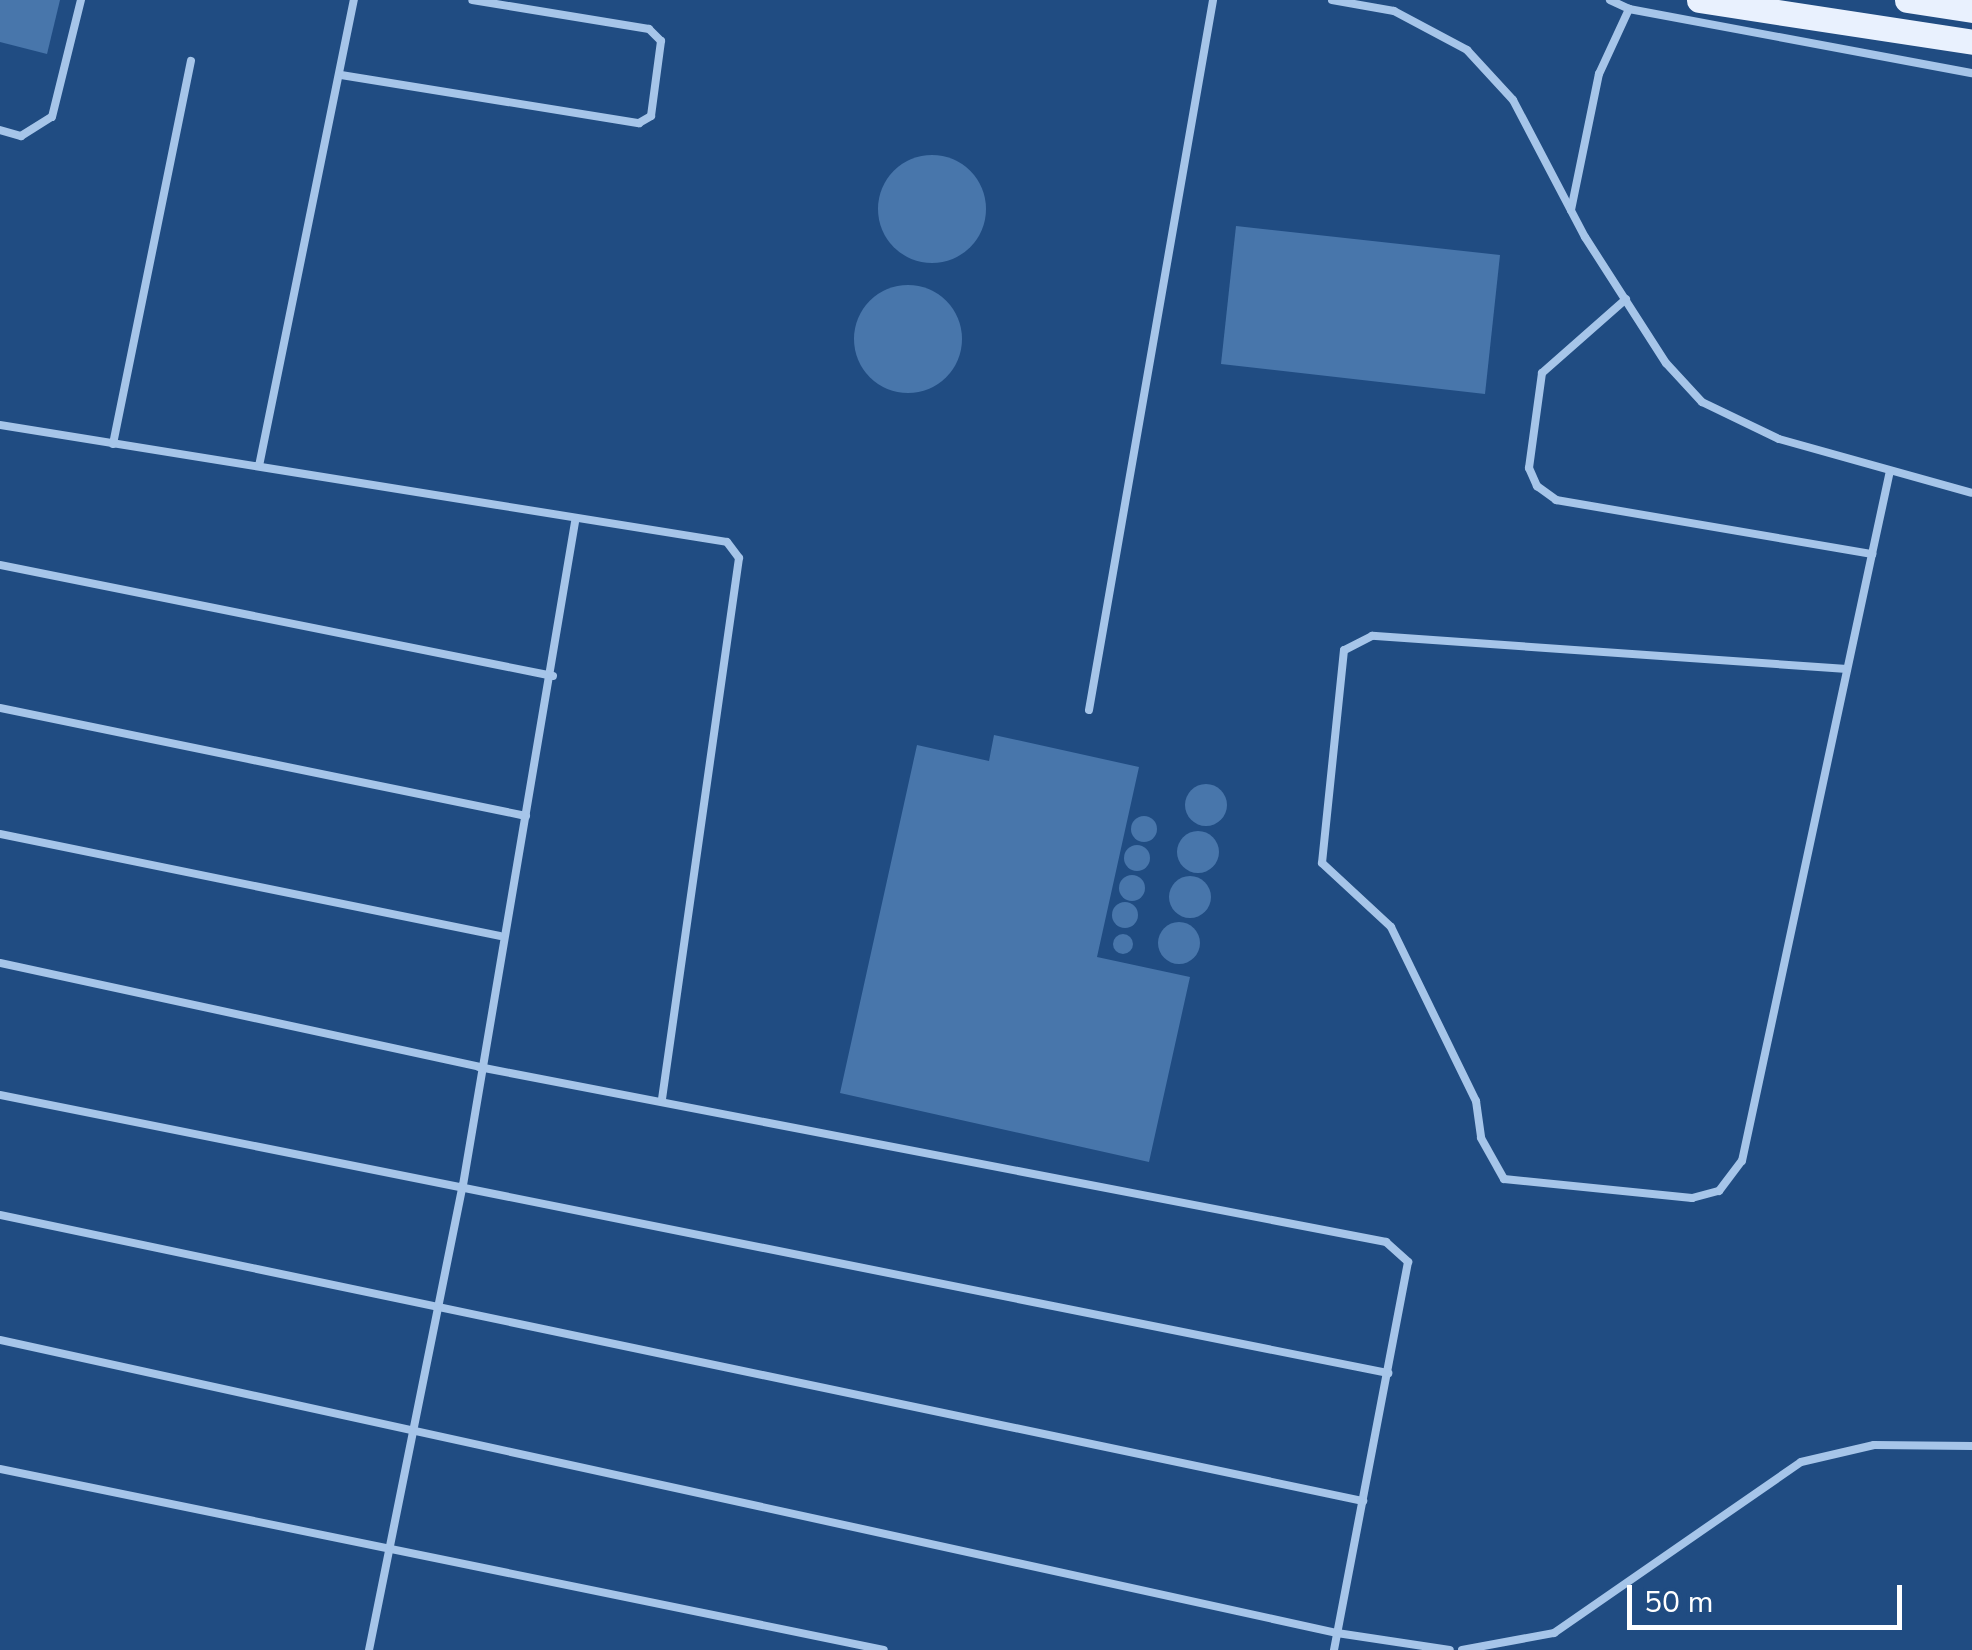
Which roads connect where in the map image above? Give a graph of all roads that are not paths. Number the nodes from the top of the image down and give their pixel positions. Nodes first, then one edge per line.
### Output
1 (81, 0) edge
2 (354, 0) edge
3 (472, 0) edge
4 (1213, 0) edge
5 (1332, 0) edge
6 (1610, 0) edge
7 (1698, 0) edge
8 (1907, 0) edge
9 (1629, 9) junction
10 (1972, 10) edge
11 (1972, 42) edge
12 (192, 62) dead end
13 (1972, 73) edge
14 (342, 75) junction
15 (0, 130) edge
16 (1572, 210) junction
17 (1626, 299) junction
18 (0, 424) edge
19 (113, 444) junction
20 (259, 466) junction
21 (1890, 471) junction
22 (1972, 493) edge
23 (576, 522) junction
24 (1872, 554) junction
25 (0, 564) edge
26 (1847, 670) junction
27 (553, 676) junction
28 (0, 708) edge
29 (1089, 710) dead end
30 (526, 816) junction
31 (0, 834) edge
32 (500, 936) junction
33 (0, 964) edge
34 (479, 1067) junction
35 (0, 1095) edge
36 (662, 1099) junction
37 (463, 1185) junction
38 (0, 1214) edge
39 (439, 1305) junction
40 (0, 1340) edge
41 (1388, 1373) junction
42 (414, 1431) junction
43 (1972, 1446) edge
44 (0, 1469) edge
45 (1363, 1501) junction
46 (390, 1545) junction
47 (1337, 1634) junction
48 (370, 1650) edge
49 (884, 1650) edge
50 (1334, 1650) edge
51 (1450, 1650) edge
52 (1462, 1650) edge

1 - 15 lane
2 - 14 lane
3 - 14 lane
4 - 29 lane
5 - 16 lane
6 - 9 lane
7 - 11 main road
8 - 10 main road
9 - 13 lane
9 - 16 lane
12 - 19 lane
14 - 20 lane
16 - 17 lane
17 - 21 lane
17 - 24 lane
18 - 19 lane
19 - 20 lane
20 - 23 lane
21 - 22 lane
21 - 24 lane
23 - 27 lane
23 - 36 lane
24 - 26 lane
25 - 27 lane
26 - 26 lane
27 - 30 lane
28 - 30 lane
30 - 32 lane
31 - 32 lane
32 - 34 lane
33 - 34 lane
34 - 36 lane
34 - 37 lane
35 - 37 lane
36 - 41 lane
37 - 39 lane
37 - 41 lane
38 - 39 lane
39 - 42 lane
39 - 45 lane
40 - 42 lane
41 - 45 lane
42 - 46 lane
42 - 47 lane
43 - 52 lane
44 - 46 lane
45 - 47 lane
46 - 48 lane
46 - 49 lane
47 - 50 lane
47 - 51 lane

